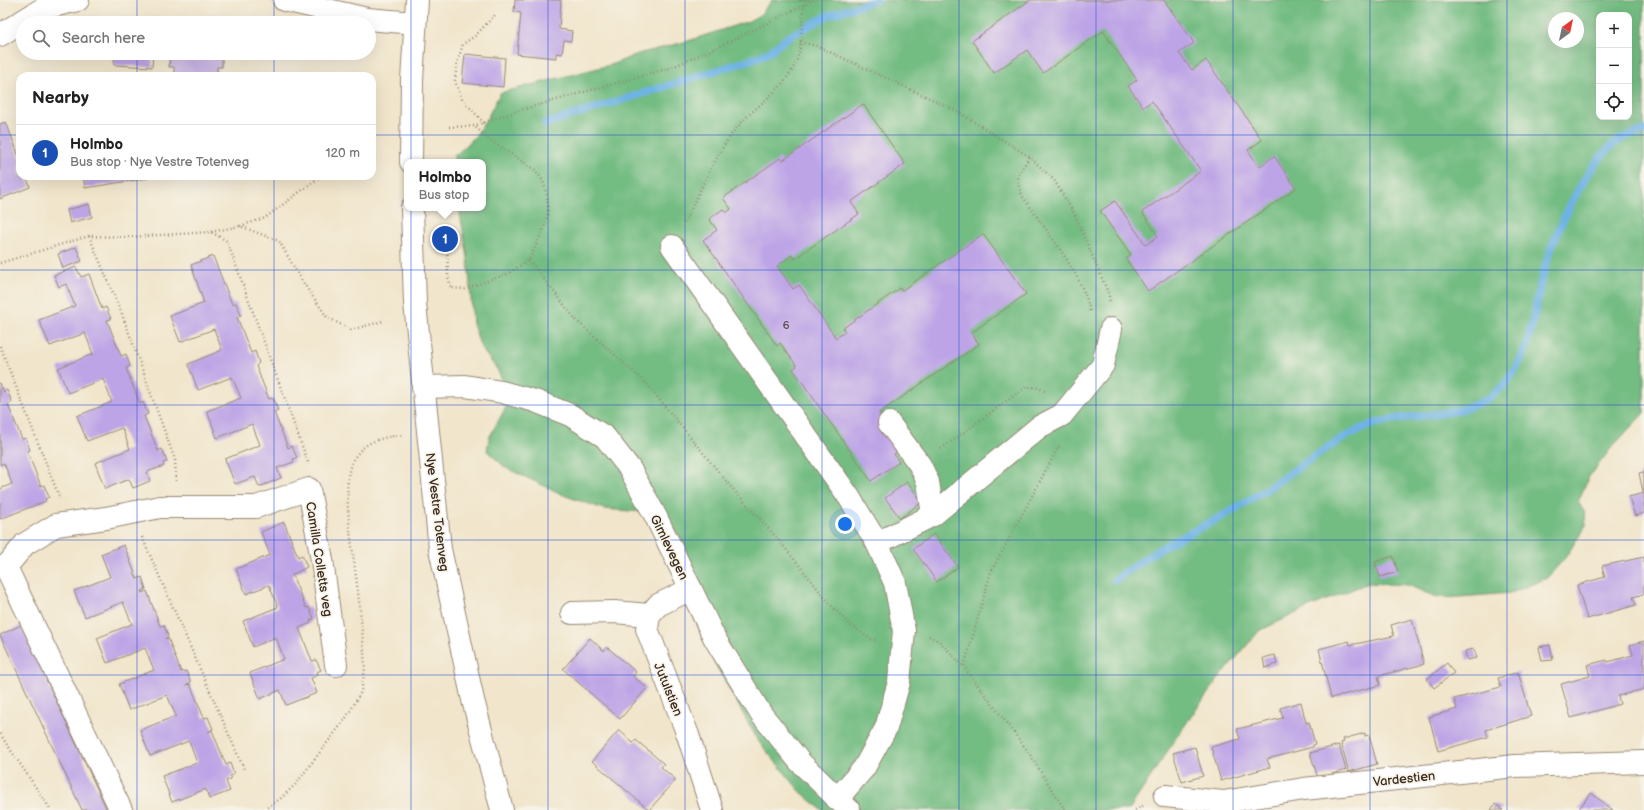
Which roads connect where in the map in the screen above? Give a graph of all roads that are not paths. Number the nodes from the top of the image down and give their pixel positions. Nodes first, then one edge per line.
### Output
1 (78, 0) edge
2 (284, 0) edge
3 (417, 0) edge
4 (31, 16) edge
5 (355, 16) edge
6 (376, 20) edge
7 (415, 23) junction
8 (16, 25) edge
9 (0, 35) edge
10 (411, 159) edge
11 (412, 211) edge
12 (672, 246) road end
13 (1111, 329) road end
14 (423, 387) junction
15 (889, 423) dead end
16 (933, 515) junction
17 (878, 543) junction
18 (3, 567) edge
19 (691, 589) junction
20 (572, 613) dead end
21 (649, 615) junction
22 (336, 665) dead end
23 (1644, 762) edge
24 (1165, 796) dead end
25 (843, 805) edge
26 (121, 810) edge
27 (502, 810) edge
28 (712, 810) edge

1 - 4 street
2 - 5 street
3 - 7 street
6 - 7 street
7 - 10 street
8 - 9 street
11 - 14 street, Nye Vestre Totenveg
12 - 17 street
13 - 16 street
14 - 19 street, Gimlevegen
14 - 27 street, Nye Vestre Totenveg
15 - 16 street
16 - 17 street
17 - 25 street
18 - 22 street, Camilla Colletts veg
18 - 26 street, Camilla Colletts veg
19 - 21 street
19 - 25 street, Gimlevegen
20 - 21 street
21 - 28 street, Jutulstien
23 - 24 street, Vardestien

